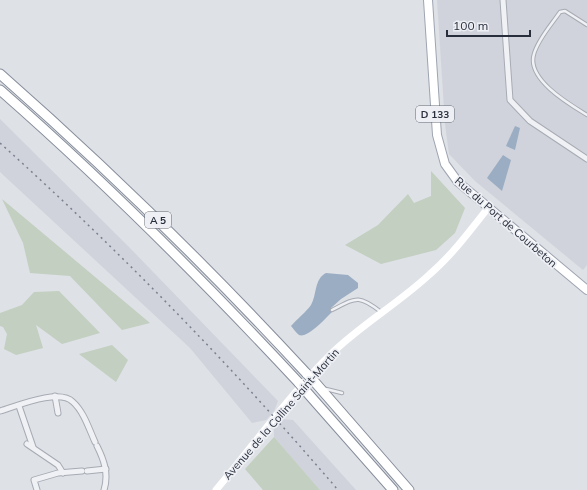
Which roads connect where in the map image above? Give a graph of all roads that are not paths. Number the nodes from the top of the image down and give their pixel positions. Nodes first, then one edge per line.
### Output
1 (428, 0) edge
2 (503, 0) edge
3 (587, 25) edge
4 (0, 74) edge
5 (0, 90) edge
6 (587, 115) edge
7 (587, 159) edge
8 (488, 208) junction
9 (587, 290) edge
10 (332, 310) dead end
11 (381, 312) junction
12 (319, 388) junction
13 (342, 393) dead end
14 (55, 396) junction
15 (19, 406) junction
16 (0, 411) edge
17 (58, 413) dead end
18 (27, 444) dead end
19 (33, 448) junction
20 (106, 469) junction
21 (63, 473) junction
22 (37, 490) edge
23 (104, 490) edge
24 (216, 490) edge
25 (393, 490) edge
26 (409, 490) edge

1 - 8 main road, Rue du Port de Courbeton / D 133
2 - 7 street
3 - 6 lane
4 - 12 highway, A 5
5 - 25 highway, A 5
8 - 9 main road, Rue du Port de Courbeton / D 133
8 - 11 street, Avenue de la Colline Saint-Martin
10 - 11 lane
11 - 24 street, Avenue de la Colline Saint-Martin
12 - 13 lane
12 - 26 highway, A 5
14 - 15 street
14 - 17 street
14 - 20 street
15 - 16 street
15 - 19 street
18 - 19 street
19 - 21 street
20 - 21 street
20 - 23 street
21 - 22 street

